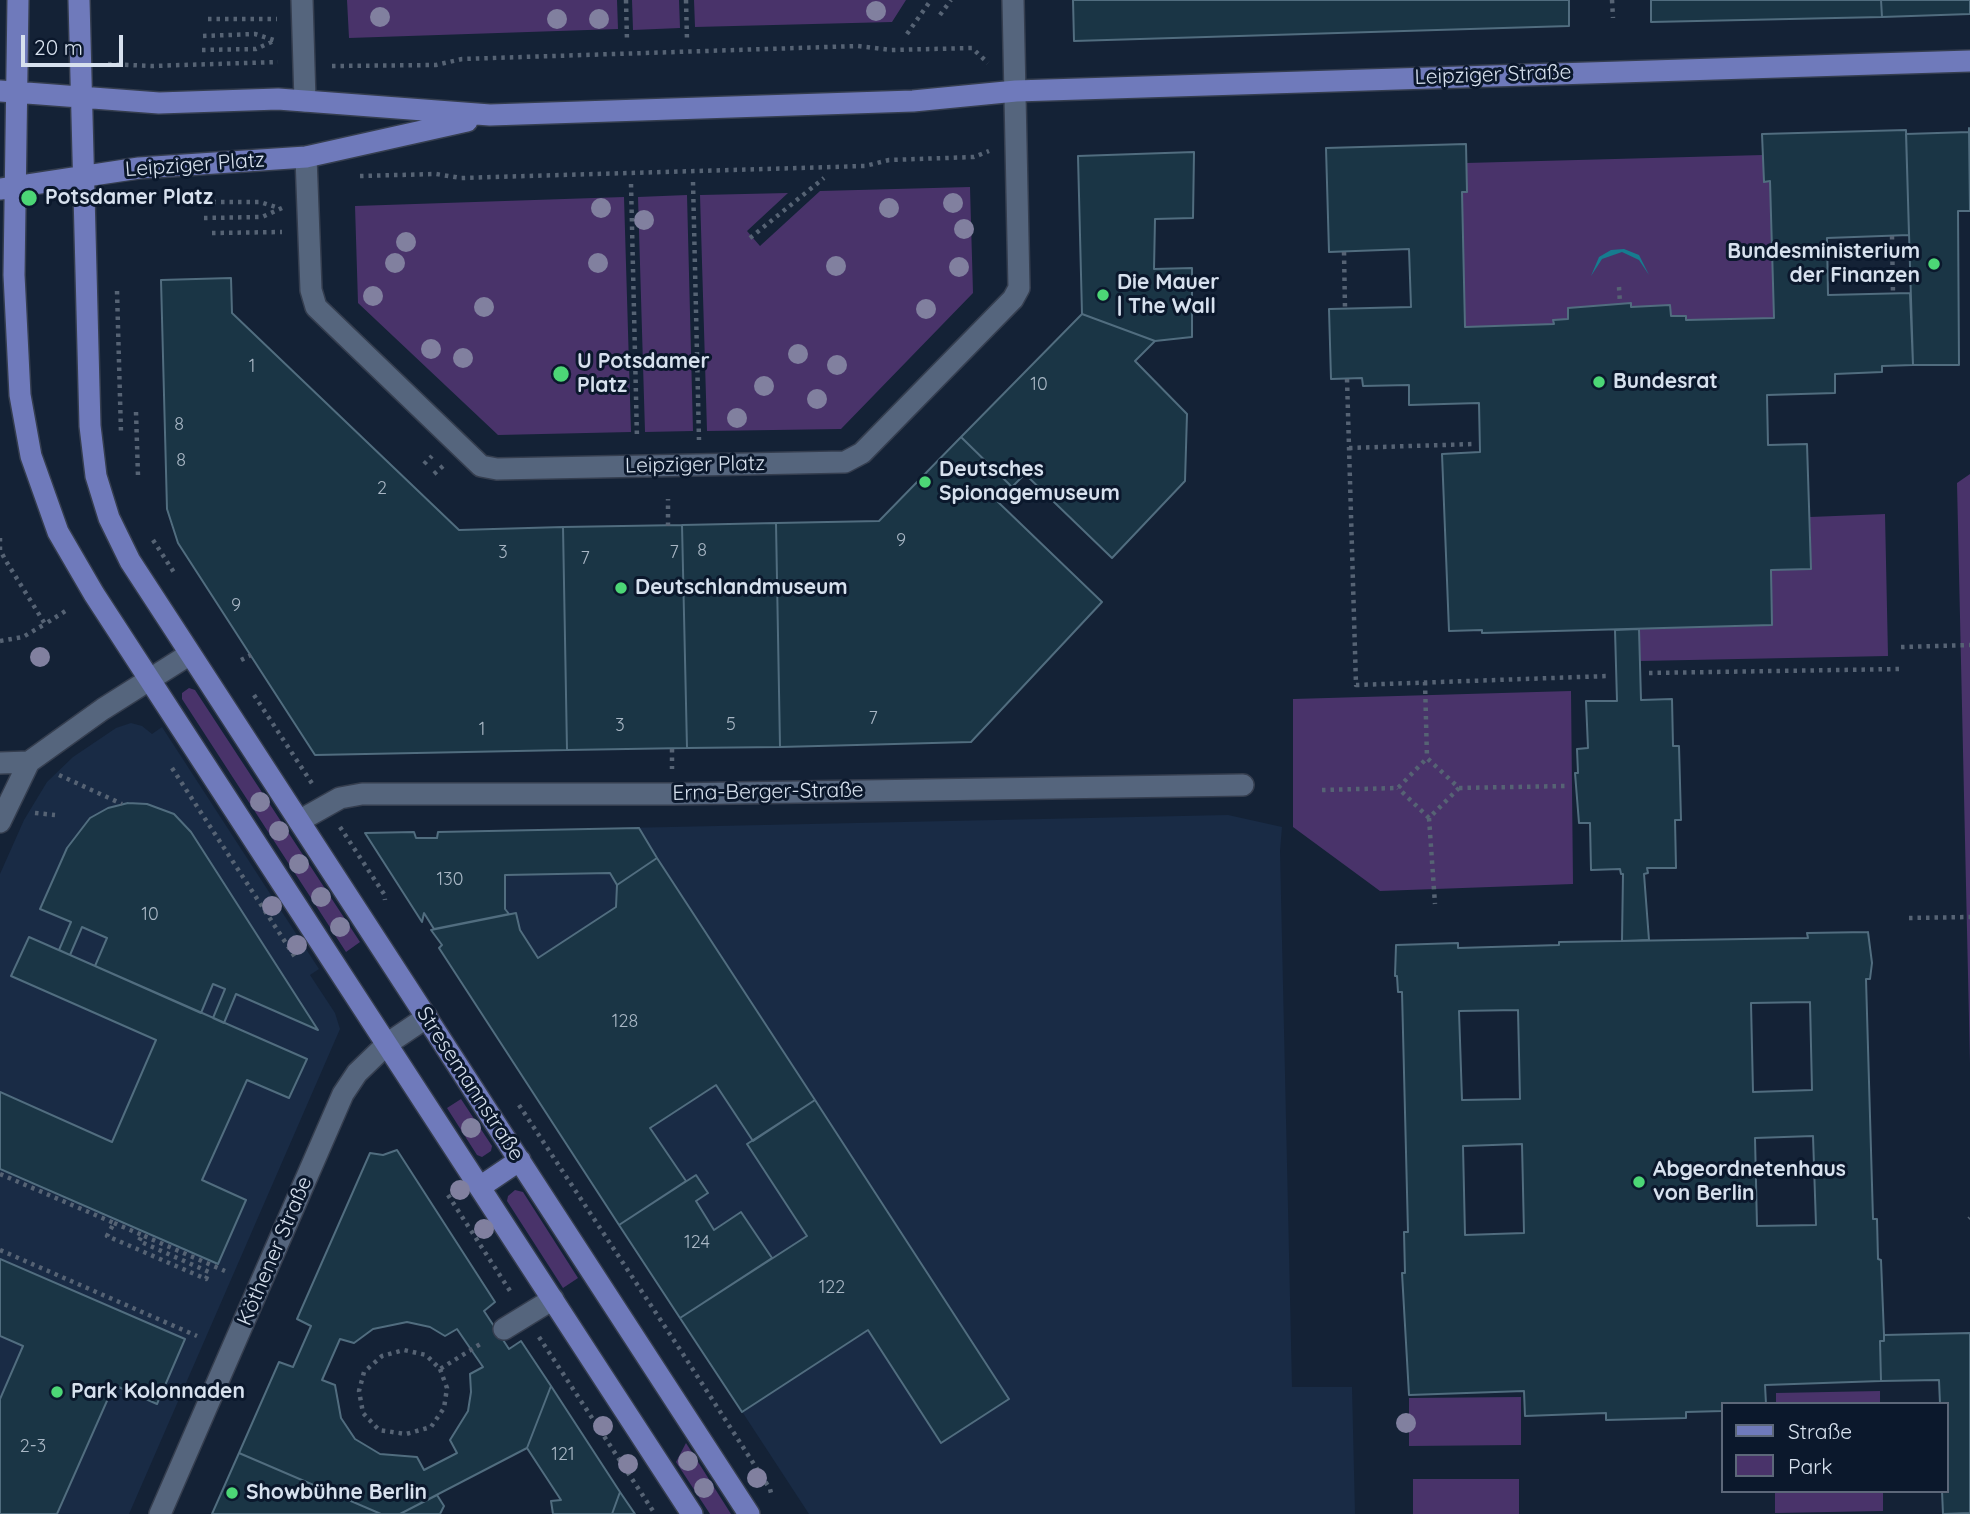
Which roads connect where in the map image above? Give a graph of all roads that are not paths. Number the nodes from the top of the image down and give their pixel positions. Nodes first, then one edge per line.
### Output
1 (18, 0) edge
2 (79, 0) edge
3 (302, 0) edge
4 (1013, 0) edge
5 (1970, 61) edge
6 (8, 91) edge
7 (1016, 91) junction
8 (81, 97) junction
9 (305, 101) junction
10 (489, 116) junction
11 (306, 157) junction
12 (83, 176) junction
13 (8, 188) edge
14 (190, 654) junction
15 (150, 679) junction
16 (29, 762) junction
17 (0, 763) edge
18 (1243, 785) dead end
19 (299, 821) junction
20 (0, 822) edge
21 (427, 1017) junction
22 (387, 1044) junction
23 (520, 1160) junction
24 (480, 1186) junction
25 (553, 1299) junction
26 (504, 1329) road end
27 (160, 1514) edge
28 (692, 1514) edge
29 (749, 1514) edge

1 - 6 main road
2 - 8 main road
3 - 9 street
4 - 7 street, Leipziger Platz
5 - 7 main road, Leipziger Straße
6 - 8 main road
6 - 13 main road
7 - 10 main road, Leipziger Platz
7 - 11 street, Leipziger Platz
8 - 9 main road, Leipziger Platz
8 - 12 main road
9 - 10 main road, Leipziger Platz
10 - 11 main road, Leipziger Platz
11 - 12 main road, Leipziger Platz
12 - 13 main road
12 - 14 main road
13 - 15 main road
14 - 15 street
14 - 19 main road, Stresemannstraße
15 - 16 street
15 - 22 main road
16 - 17 street
16 - 20 street
18 - 19 street, Erna-Berger-Straße
19 - 21 main road, Stresemannstraße
21 - 22 street, Köthener Straße
21 - 23 main road, Stresemannstraße
22 - 24 main road
22 - 27 street, Köthener Straße
23 - 24 main road
23 - 29 main road, Stresemannstraße
24 - 25 main road
25 - 26 street
25 - 28 main road

